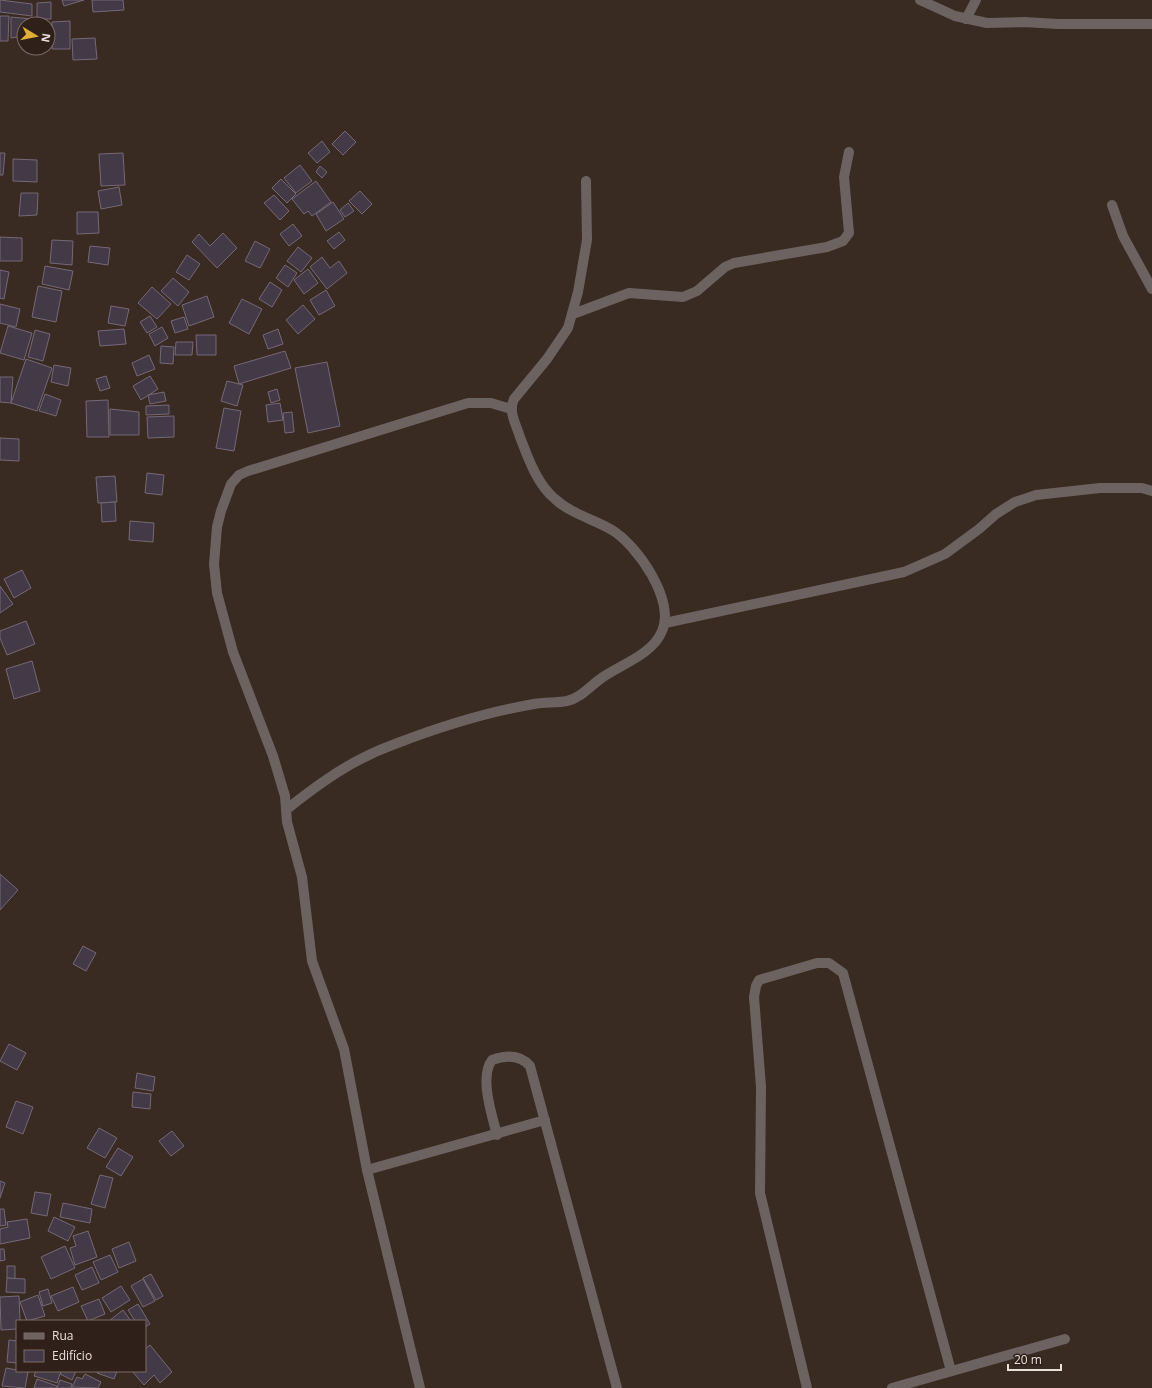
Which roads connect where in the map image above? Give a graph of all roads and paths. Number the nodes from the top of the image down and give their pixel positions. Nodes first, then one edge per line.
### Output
1 (920, 0) edge
2 (976, 0) edge
3 (966, 19) junction
4 (1152, 24) edge
5 (849, 152) dead end
6 (586, 181) dead end
7 (1112, 205) dead end
8 (1152, 289) edge
9 (573, 314) junction
10 (511, 409) junction
11 (1152, 491) edge
12 (665, 623) junction
13 (287, 809) junction
14 (545, 1120) junction
15 (496, 1135) junction
16 (367, 1170) junction
17 (1065, 1339) dead end
18 (952, 1371) junction
19 (420, 1388) edge
20 (617, 1388) edge
21 (806, 1388) edge
22 (892, 1388) edge

1 - 3 street
2 - 3 street
3 - 4 street
5 - 9 street
6 - 9 street
7 - 8 street
9 - 10 street
10 - 12 street
10 - 13 street
11 - 12 street
12 - 13 street
13 - 16 street
14 - 15 street
14 - 15 street
14 - 20 street
15 - 16 street
16 - 19 street
17 - 18 street
18 - 21 street
18 - 22 street

